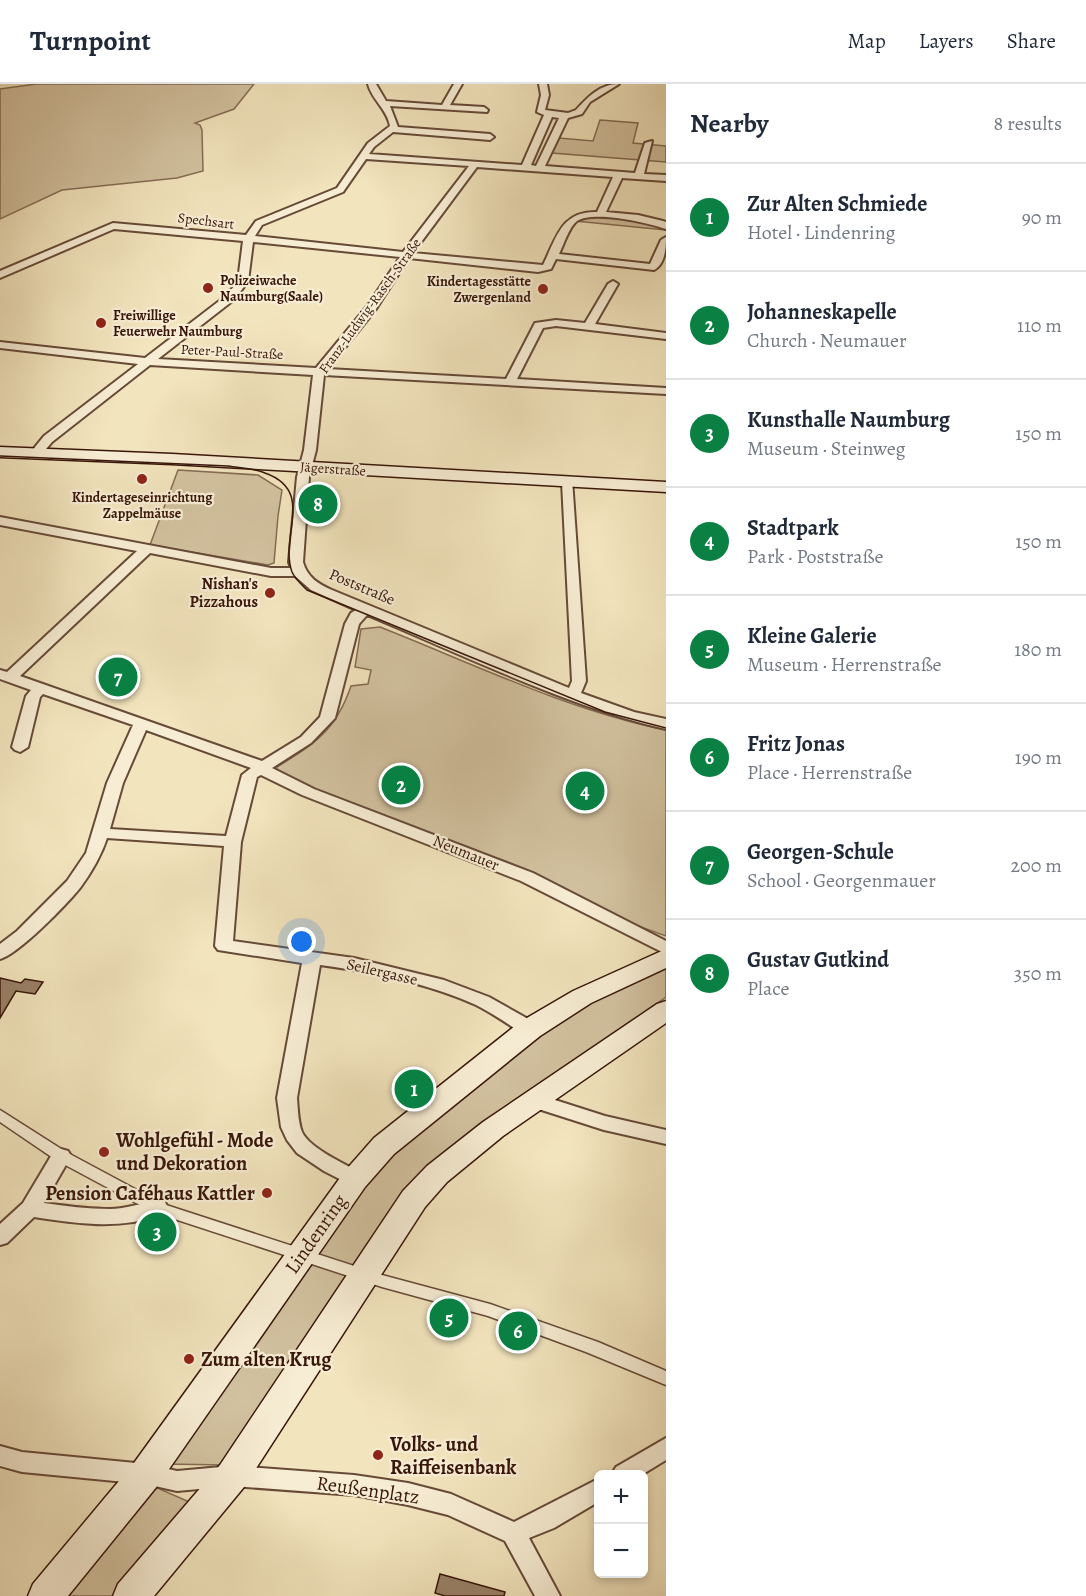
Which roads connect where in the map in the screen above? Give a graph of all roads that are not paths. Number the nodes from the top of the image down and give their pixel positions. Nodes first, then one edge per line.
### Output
1 (372, 84) edge
2 (458, 84) edge
3 (543, 84) edge
4 (615, 84) edge
5 (385, 103) junction
6 (445, 107) junction
7 (541, 107) junction
8 (584, 109) junction
9 (484, 110) dead end
10 (549, 114) junction
11 (565, 115) junction
12 (391, 129) junction
13 (490, 137) dead end
14 (650, 143) dead end
15 (364, 156) junction
16 (475, 164) junction
17 (526, 166) junction
18 (540, 167) junction
19 (619, 174) junction
20 (639, 176) junction
21 (666, 178) edge
22 (600, 215) junction
23 (666, 226) edge
24 (248, 239) junction
25 (666, 240) edge
26 (406, 255) junction
27 (553, 256) junction
28 (0, 276) edge
29 (613, 284) dead end
30 (588, 327) junction
31 (666, 336) edge
32 (0, 345) edge
33 (149, 362) junction
34 (319, 372) junction
35 (508, 382) junction
36 (666, 391) edge
37 (0, 452) edge
38 (38, 452) junction
39 (306, 467) junction
40 (568, 482) junction
41 (666, 487) edge
42 (0, 521) edge
43 (147, 549) junction
44 (299, 572) junction
45 (367, 609) junction
46 (5, 676) edge
47 (41, 688) junction
48 (570, 695) junction
49 (141, 723) junction
50 (666, 724) edge
51 (20, 747) dead end
52 (261, 767) junction
53 (101, 833) junction
54 (233, 842) junction
55 (666, 948) edge
56 (0, 953) edge
57 (312, 957) junction
58 (666, 958) edge
59 (666, 1010) edge
60 (530, 1029) junction
61 (533, 1100) junction
62 (0, 1115) edge
63 (666, 1137) edge
64 (61, 1156) junction
65 (355, 1179) junction
66 (158, 1208) junction
67 (30, 1209) junction
68 (0, 1237) edge
69 (302, 1253) junction
70 (372, 1277) junction
71 (666, 1378) edge
72 (666, 1448) edge
73 (0, 1456) edge
74 (630, 1470) edge
75 (146, 1474) junction
76 (232, 1476) junction
77 (594, 1492) edge
78 (514, 1533) junction
79 (46, 1596) edge
80 (131, 1596) edge
81 (548, 1596) edge

1 - 5 street
2 - 6 street
3 - 7 street
4 - 8 street
5 - 6 street
5 - 12 street
6 - 9 street
7 - 8 street
7 - 10 street
8 - 11 street
10 - 11 street
10 - 17 street
11 - 18 street
12 - 13 street
12 - 15 street, Spechsart
14 - 20 street
15 - 16 street
15 - 24 street, Spechsart
16 - 17 street
16 - 26 street, Franz-Ludwig-Rasch-Straße
17 - 18 street
18 - 19 street
19 - 20 street
19 - 22 street
20 - 21 street
22 - 23 street
22 - 27 street
24 - 26 street
24 - 28 street, Spechsart
24 - 33 street
25 - 27 street
26 - 27 street
26 - 34 street, Franz-Ludwig-Rasch-Straße
29 - 30 street
30 - 31 street
30 - 35 street
32 - 33 street, Peter-Paul-Straße
33 - 34 street, Peter-Paul-Straße
33 - 38 street
34 - 35 street, Peter-Paul-Straße
34 - 39 street, Franz-Ludwig-Rasch-Straße
35 - 36 street, Peter-Paul-Straße
37 - 38 main road, Jägerstraße
38 - 39 main road, Jägerstraße
39 - 40 main road, Jägerstraße
39 - 44 street, Franz-Ludwig-Rasch-Straße
40 - 41 main road, Jägerstraße
40 - 48 street
42 - 43 street
43 - 44 street
43 - 46 street
44 - 45 street, Poststraße
45 - 48 street, Poststraße
45 - 52 street
46 - 47 street, Neumauer
47 - 49 street, Neumauer
47 - 51 street
48 - 50 street, Poststraße
49 - 52 street, Neumauer
49 - 53 street
52 - 54 street
52 - 55 street, Neumauer
53 - 54 street
53 - 56 street
54 - 57 street, Seilergasse
57 - 60 street, Seilergasse
57 - 65 street
58 - 60 main road, Lindenring
59 - 61 main road
60 - 65 main road, Lindenring
61 - 63 street
61 - 70 main road
62 - 64 street
64 - 66 street
64 - 67 street
65 - 69 main road, Lindenring
66 - 67 street
66 - 69 street
67 - 68 street
69 - 70 street
69 - 75 main road, Lindenring
70 - 71 street
70 - 76 main road
72 - 74 street
73 - 75 street, Reußenplatz
75 - 76 street, Reußenplatz
75 - 79 main road, Lindenring
76 - 78 street, Reußenplatz
76 - 80 main road
77 - 78 street
78 - 81 street

